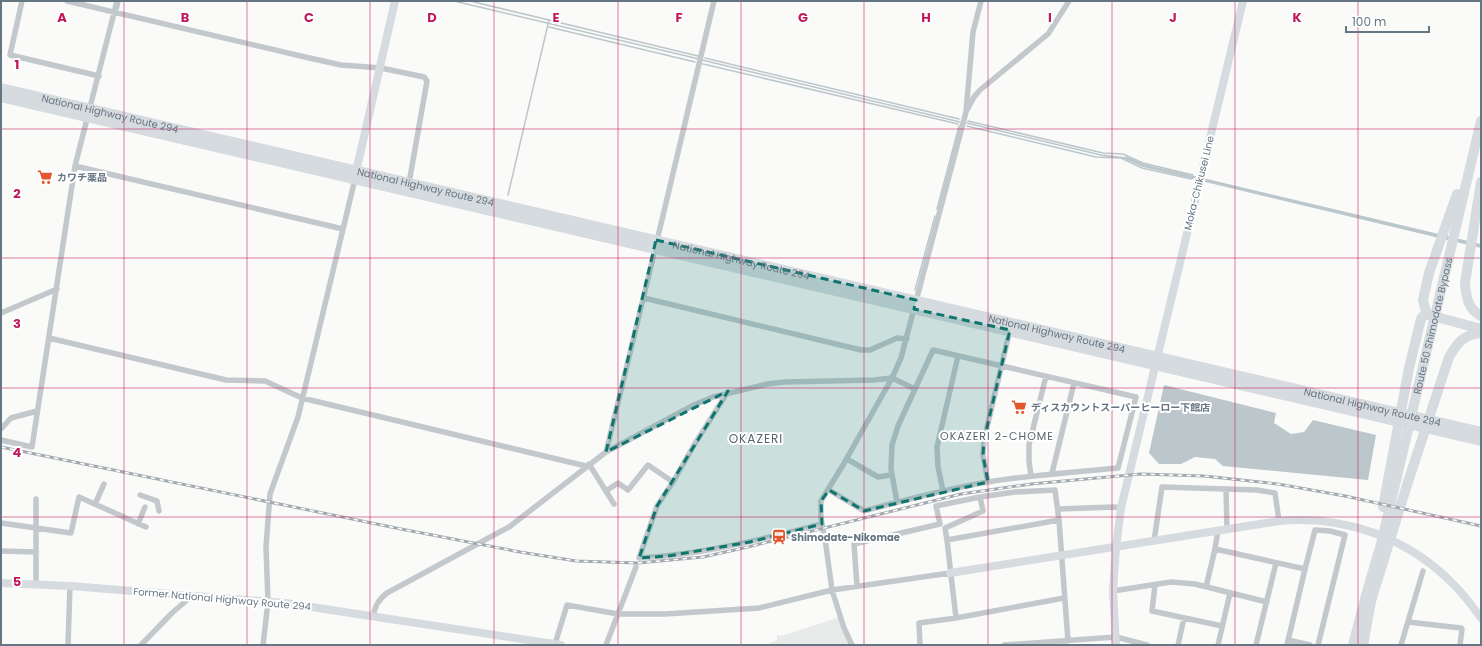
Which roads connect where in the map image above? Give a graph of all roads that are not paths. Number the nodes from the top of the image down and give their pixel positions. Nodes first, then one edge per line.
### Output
1 (22, 1) edge
2 (67, 1) edge
3 (117, 1) edge
4 (395, 1) edge
5 (714, 1) edge
6 (981, 1) edge
7 (1069, 1) edge
8 (1243, 1) edge
9 (114, 13) junction
10 (381, 68) junction
11 (99, 76) junction
12 (1, 88) edge
13 (1, 97) edge
14 (966, 112) junction
15 (89, 113) junction
16 (1481, 122) edge
17 (76, 166) junction
18 (1468, 173) junction
19 (356, 175) junction
20 (1481, 182) edge
21 (408, 183) junction
22 (343, 229) junction
23 (655, 244) junction
24 (57, 289) junction
25 (644, 298) junction
26 (915, 304) junction
27 (1426, 312) junction
28 (1, 313) edge
29 (1481, 316) edge
30 (1481, 323) edge
31 (1481, 328) edge
32 (1010, 330) junction
33 (1481, 334) edge
34 (49, 338) junction
35 (907, 339) junction
36 (958, 356) junction
37 (1156, 361) junction
38 (1002, 365) junction
39 (1046, 376) junction
40 (892, 378) junction
41 (1074, 382) junction
42 (915, 389) junction
43 (1138, 390) dead end
44 (727, 394) junction
45 (1136, 397) junction
46 (302, 398) junction
47 (37, 411) junction
48 (1, 429) edge
49 (1481, 432) edge
50 (1, 440) edge
51 (1481, 440) edge
52 (606, 452) junction
53 (847, 459) junction
54 (588, 465) junction
55 (1052, 474) junction
56 (891, 475) junction
57 (1031, 476) junction
58 (673, 482) junction
59 (988, 482) junction
60 (104, 484) dead end
61 (1226, 489) junction
62 (829, 490) junction
63 (606, 491) junction
64 (943, 491) junction
65 (140, 495) dead end
66 (980, 497) junction
67 (36, 499) dead end
68 (897, 502) junction
69 (95, 504) junction
70 (614, 504) dead end
71 (146, 507) dead end
72 (1120, 508) junction
73 (1058, 509) junction
74 (159, 511) dead end
75 (1059, 520) junction
76 (1279, 521) junction
77 (1, 523) edge
78 (138, 524) junction
79 (822, 524) junction
80 (943, 526) junction
81 (146, 527) dead end
82 (37, 528) junction
83 (1227, 529) junction
84 (1218, 530) junction
85 (947, 540) junction
86 (1154, 541) junction
87 (1382, 546) junction
88 (1116, 547) junction
89 (1215, 549) junction
90 (1, 551) edge
91 (36, 552) junction
92 (1061, 556) junction
93 (1276, 563) junction
94 (636, 568) dead end
95 (1306, 569) junction
96 (1422, 571) dead end
97 (950, 573) junction
98 (1, 583) edge
99 (36, 584) junction
100 (1155, 585) junction
101 (70, 586) junction
102 (857, 586) junction
103 (1206, 587) junction
104 (832, 590) junction
105 (1113, 591) junction
106 (1230, 593) junction
107 (192, 596) junction
108 (1064, 598) junction
109 (1368, 600) junction
110 (268, 602) junction
111 (1267, 602) junction
112 (618, 614) junction
113 (373, 616) junction
114 (956, 618) junction
115 (1184, 618) junction
116 (1481, 618) edge
117 (1408, 622) junction
118 (1222, 626) junction
119 (1068, 641) junction
120 (1116, 641) edge
121 (1081, 642) edge
122 (1288, 642) edge
123 (558, 644) edge
124 (68, 645) edge
125 (140, 645) edge
126 (263, 645) edge
127 (606, 645) edge
128 (852, 645) edge
129 (920, 645) edge
130 (1004, 645) edge
131 (1147, 645) edge
132 (1178, 645) edge
133 (1218, 645) edge
134 (1256, 645) edge
135 (1310, 645) edge
136 (1318, 645) edge
137 (1353, 645) edge
138 (1363, 645) edge
139 (1401, 645) edge
140 (1460, 645) edge

1 - 11 street
2 - 9 street
3 - 9 street
4 - 10 street
5 - 23 street
6 - 14 street
7 - 14 street
8 - 37 street, Moka-Chikusei Line
9 - 10 street
9 - 11 street
10 - 19 street
10 - 21 street
11 - 15 street
12 - 15 highway, National Highway Route 294
13 - 15 highway, National Highway Route 294
14 - 26 street
15 - 17 street
15 - 19 highway, National Highway Route 294
16 - 18 highway, Route 50 Shimodate Bypass
17 - 22 street
17 - 24 street
18 - 27 highway
18 - 87 highway, Route 50 Shimodate Bypass
19 - 21 highway, National Highway Route 294
19 - 22 street
19 - 23 highway, National Highway Route 294
20 - 29 highway
21 - 23 highway, National Highway Route 294
22 - 46 street
23 - 25 street
23 - 26 highway, National Highway Route 294
24 - 28 street
24 - 34 street
25 - 35 street
25 - 52 street
26 - 32 highway, National Highway Route 294
26 - 35 street
26 - 37 highway, National Highway Route 294
27 - 30 highway
27 - 31 highway
27 - 87 highway
32 - 37 highway, National Highway Route 294
32 - 38 street
33 - 87 highway
34 - 46 street
34 - 47 street
35 - 40 street
36 - 38 street
36 - 42 street
36 - 64 street
37 - 49 highway, National Highway Route 294
37 - 51 highway, National Highway Route 294
37 - 72 street, Moka-Chikusei Line
38 - 39 street
38 - 59 street
39 - 41 street
39 - 57 street
40 - 42 street
40 - 44 street
40 - 53 street
41 - 45 street
41 - 55 street
42 - 56 street
43 - 45 street
44 - 52 street
44 - 58 street
45 - 55 street
46 - 54 street
46 - 110 street
47 - 48 street
47 - 50 street
52 - 54 street
53 - 56 street
53 - 62 street
54 - 63 street
54 - 113 street
55 - 57 street
56 - 68 street
57 - 59 street
58 - 63 street
58 - 79 street
59 - 64 street
60 - 69 street
61 - 76 street
61 - 83 street
61 - 86 street
62 - 68 street
62 - 79 street
63 - 70 street
64 - 68 street
65 - 74 street
66 - 73 street
66 - 80 street
66 - 80 street
67 - 82 street
69 - 78 street
69 - 82 street
71 - 78 street
72 - 73 street
72 - 88 street, Moka-Chikusei Line
73 - 75 street
75 - 85 street
75 - 92 street
76 - 83 street
76 - 116 street
77 - 82 street
78 - 81 street
79 - 104 street
80 - 85 street
80 - 102 street
82 - 91 street
83 - 84 street
84 - 86 street
84 - 89 street
85 - 97 street
86 - 88 street
87 - 109 highway
88 - 92 street
88 - 105 street, Moka-Chikusei Line
89 - 93 street
89 - 103 street
90 - 91 street
91 - 99 street
92 - 97 street
92 - 108 street
93 - 95 street
93 - 111 street
94 - 112 street
95 - 122 street
95 - 136 street
96 - 117 street
97 - 102 street
97 - 114 street
98 - 99 street, Former National Highway Route 294
99 - 101 street, Former National Highway Route 294
100 - 103 street
100 - 105 street
100 - 115 street
101 - 107 street, Former National Highway Route 294
101 - 124 street
102 - 104 street
103 - 106 street
104 - 112 street
104 - 128 street
105 - 120 street, Moka-Chikusei Line
106 - 111 street
106 - 118 street
107 - 110 street, Former National Highway Route 294
107 - 125 street
108 - 114 street
108 - 119 street
109 - 137 highway
109 - 138 highway
110 - 113 street, Former National Highway Route 294
110 - 126 street
111 - 134 street
112 - 123 street
112 - 127 street
113 - 123 street, Former National Highway Route 294
114 - 129 street
115 - 118 street
115 - 132 street
117 - 139 street
117 - 140 street
118 - 133 street
119 - 121 street
119 - 130 street
120 - 121 street
120 - 131 street
122 - 135 street

